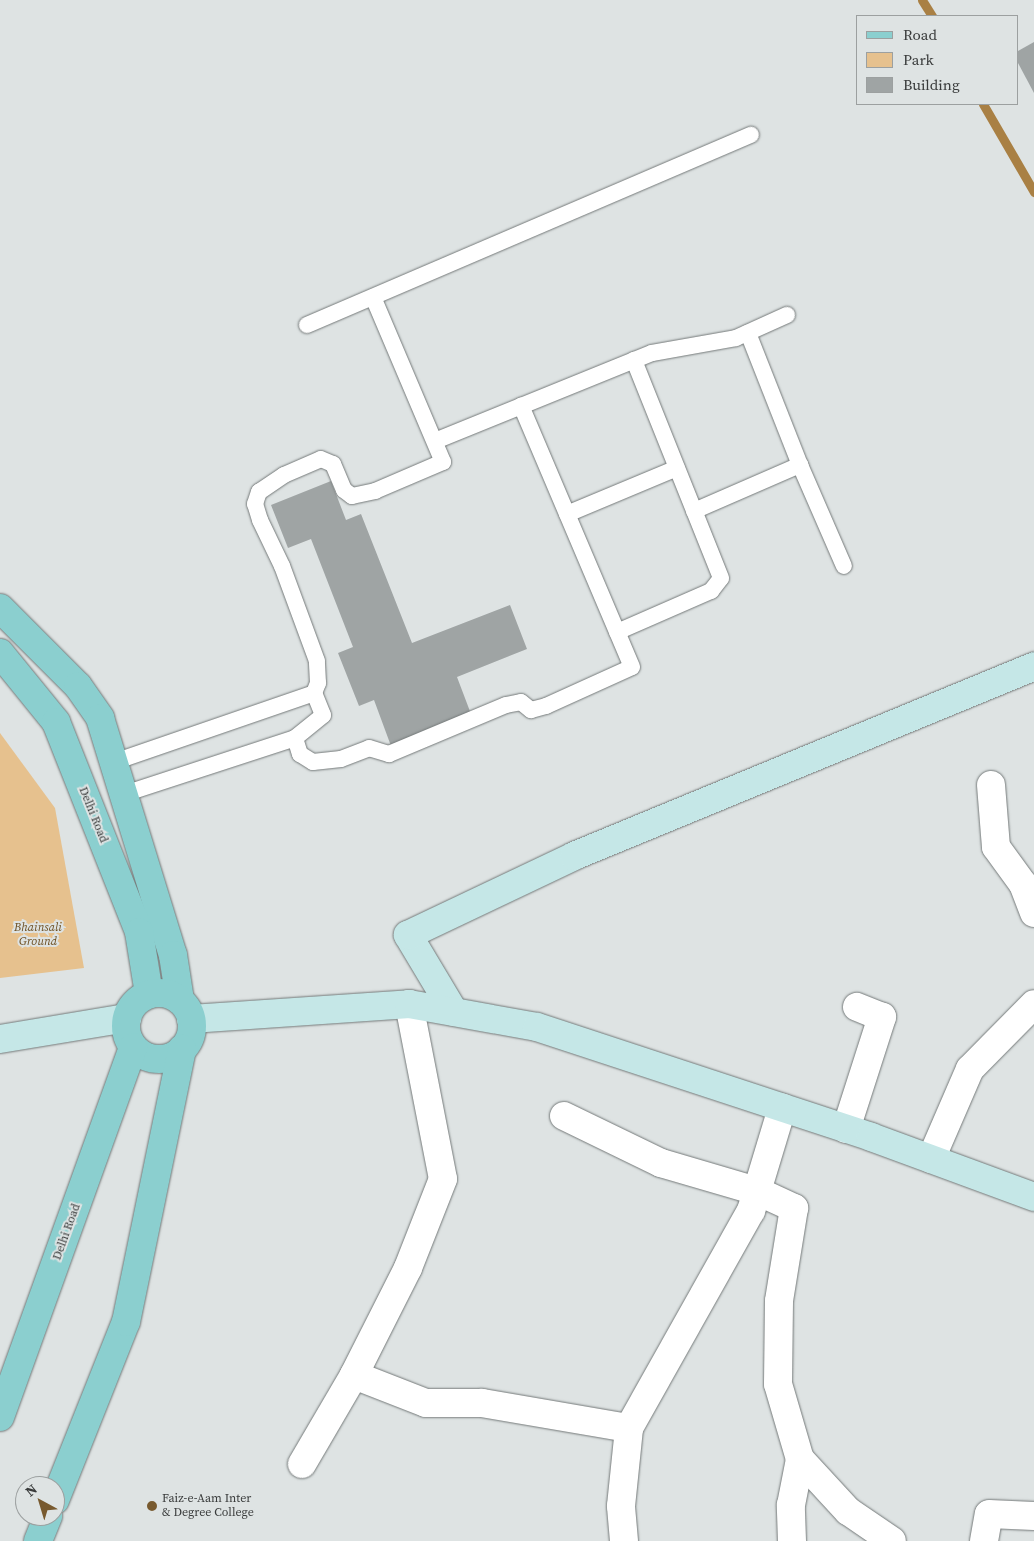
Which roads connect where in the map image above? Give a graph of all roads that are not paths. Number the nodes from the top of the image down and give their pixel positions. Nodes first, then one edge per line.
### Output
1 (750, 135) dead end
2 (373, 296) junction
3 (787, 315) dead end
4 (307, 325) dead end
5 (748, 333) junction
6 (634, 360) junction
7 (521, 406) junction
8 (435, 441) junction
9 (800, 465) junction
10 (677, 468) junction
11 (694, 511) junction
12 (567, 514) junction
13 (844, 566) dead end
14 (0, 608) edge
15 (617, 632) junction
16 (0, 653) edge
17 (1034, 666) edge
18 (314, 693) junction
19 (295, 738) junction
20 (114, 762) junction
21 (991, 785) dead end
22 (124, 794) junction
23 (1034, 913) edge
24 (149, 994) junction
25 (409, 1004) junction
26 (1034, 1004) edge
27 (857, 1007) dead end
28 (185, 1010) junction
29 (454, 1012) junction
30 (127, 1018) junction
31 (0, 1039) edge
32 (133, 1047) junction
33 (182, 1049) junction
34 (782, 1108) junction
35 (564, 1116) dead end
36 (846, 1130) junction
37 (931, 1159) junction
38 (757, 1191) junction
39 (1034, 1198) edge
40 (354, 1376) junction
41 (0, 1417) edge
42 (629, 1428) junction
43 (800, 1459) junction
44 (302, 1464) dead end
45 (65, 1476) edge
46 (1034, 1516) edge
47 (44, 1526) edge
48 (38, 1541) edge
49 (624, 1541) edge
50 (792, 1541) edge
51 (892, 1541) edge
52 (984, 1541) edge

1 - 2 lane
2 - 4 lane
2 - 8 lane
3 - 5 lane
5 - 6 lane
5 - 9 lane
6 - 7 lane
6 - 10 lane
7 - 8 lane
7 - 12 lane
8 - 18 lane
9 - 11 lane
9 - 13 lane
10 - 11 lane
10 - 12 lane
11 - 15 lane
12 - 15 lane
14 - 20 main road
15 - 19 lane
16 - 24 main road, Delhi Road
17 - 29 street
18 - 19 lane
18 - 20 lane
19 - 22 lane
20 - 22 main road
21 - 23 street
22 - 28 main road
24 - 28 main road
24 - 30 main road
25 - 28 street
25 - 29 street
25 - 40 street
26 - 37 street
27 - 36 street
28 - 33 main road
29 - 34 street
30 - 31 street
30 - 32 main road
32 - 33 main road
32 - 41 main road, Delhi Road
33 - 45 main road
34 - 36 street
34 - 38 street
35 - 38 street
36 - 37 street
37 - 39 street
38 - 42 street
38 - 43 street
40 - 42 street
40 - 44 street
42 - 49 street
43 - 50 street
43 - 51 street
46 - 52 street
47 - 48 main road

